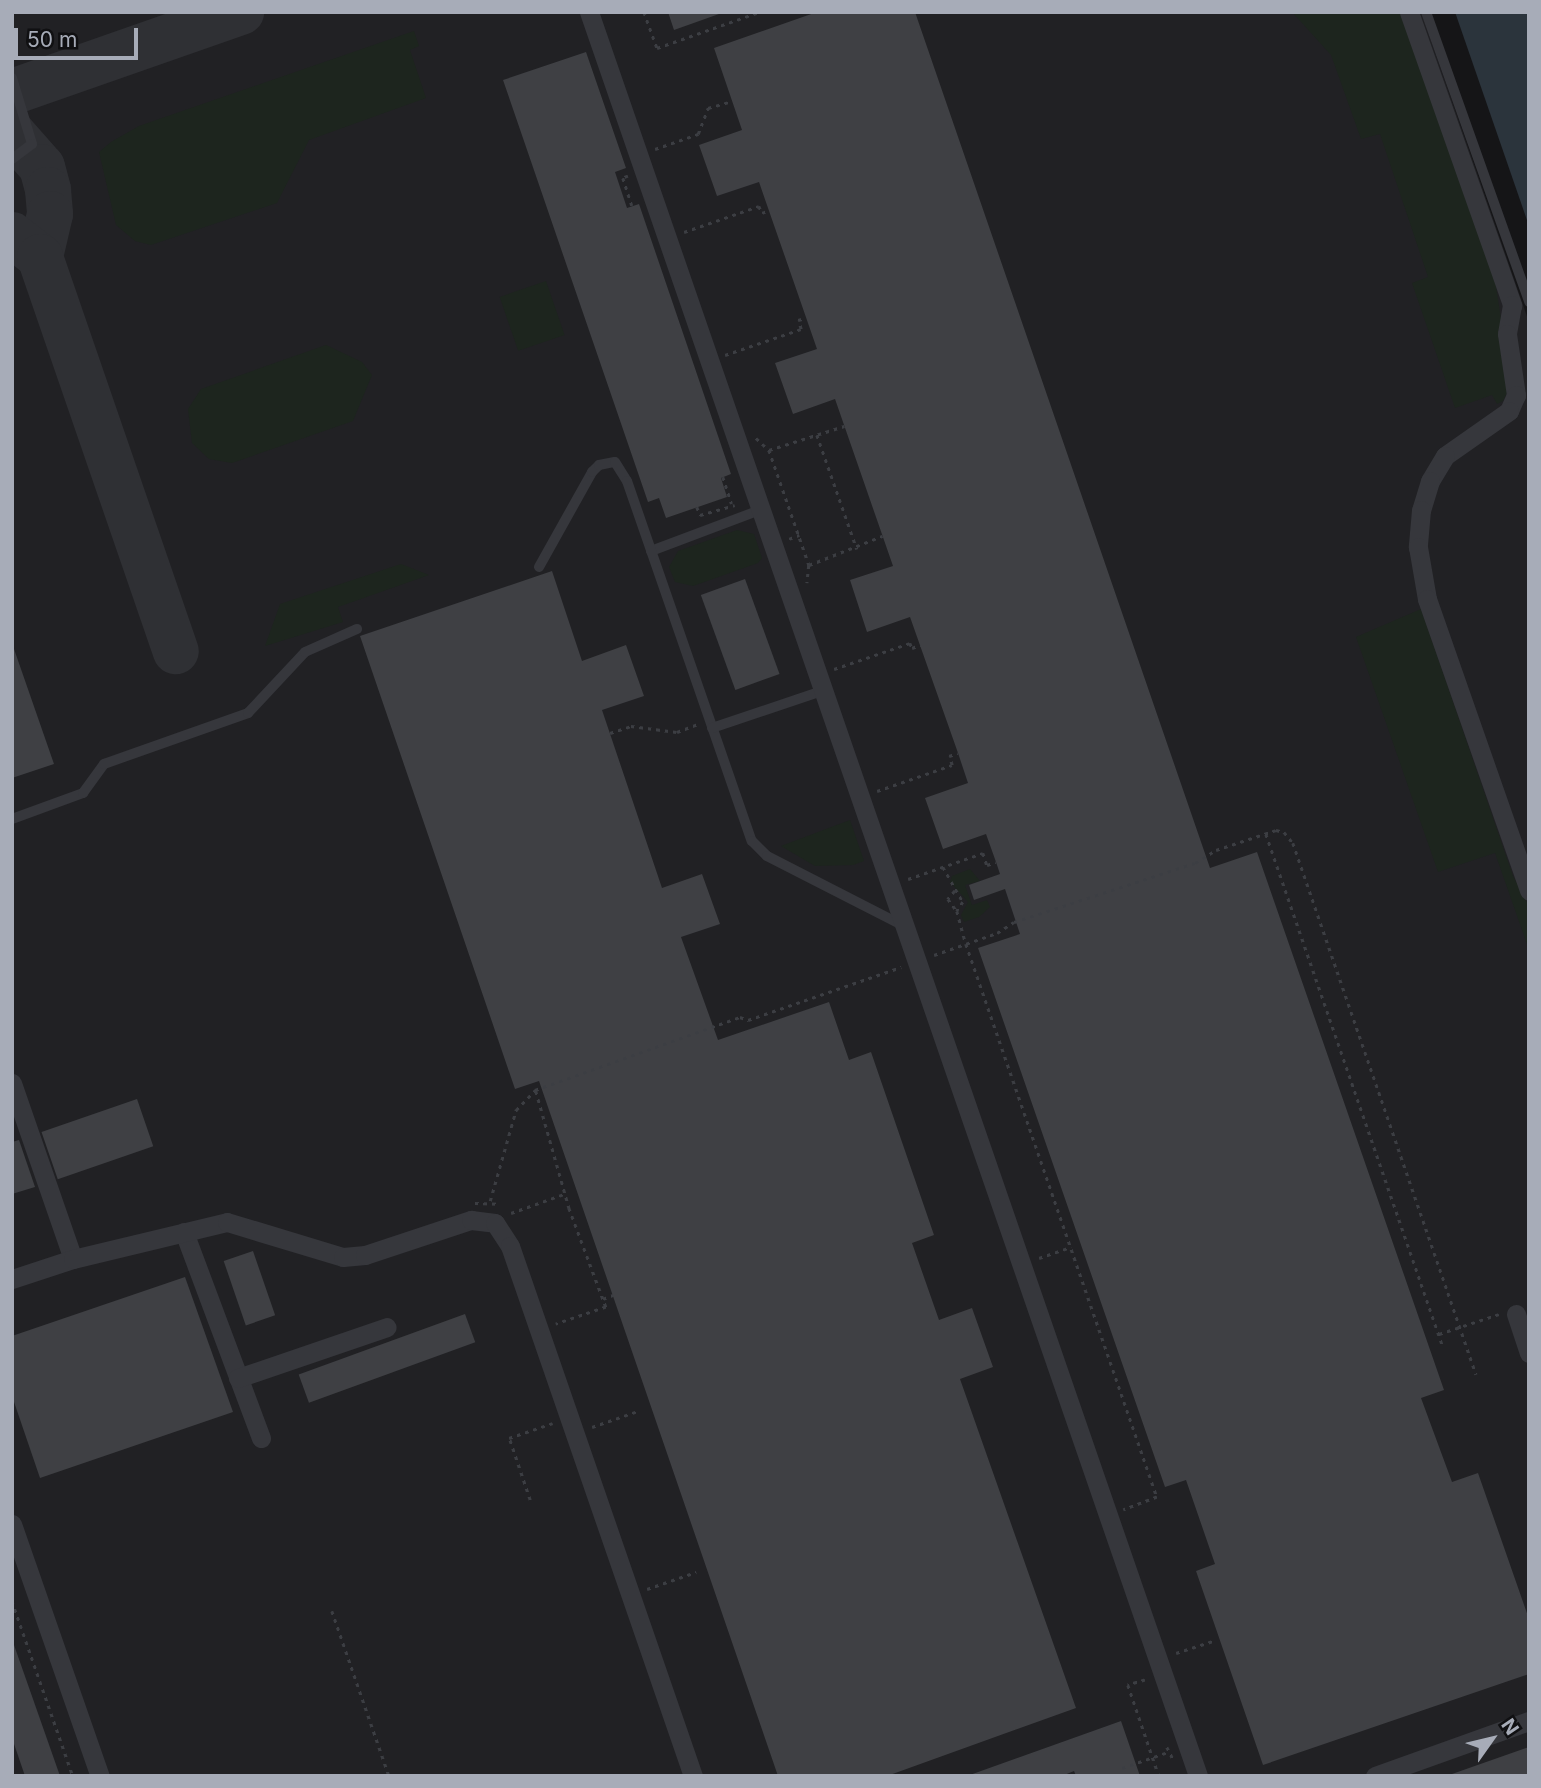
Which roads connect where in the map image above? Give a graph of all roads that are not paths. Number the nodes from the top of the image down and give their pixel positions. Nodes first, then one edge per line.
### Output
1 (589, 12) edge
2 (1409, 12) edge
3 (1426, 12) edge
4 (12, 78) edge
5 (12, 159) edge
6 (1529, 302) edge
7 (760, 510) junction
8 (651, 551) junction
9 (539, 567) dead end
10 (357, 629) dead end
11 (822, 691) junction
12 (712, 728) junction
13 (12, 819) edge
14 (1529, 891) edge
15 (904, 926) junction
16 (12, 1083) edge
17 (184, 1232) junction
18 (74, 1259) junction
19 (12, 1279) edge
20 (1511, 1313) road end
21 (387, 1327) dead end
22 (1529, 1353) edge
23 (238, 1378) junction
24 (261, 1438) dead end
25 (12, 1524) edge
26 (1529, 1721) edge
27 (100, 1776) edge
28 (694, 1776) edge
29 (1198, 1776) edge
30 (1375, 1776) edge

1 - 7 street
2 - 14 street
3 - 6 lane
4 - 5 lane
7 - 8 lane
7 - 11 street
8 - 9 lane
8 - 12 lane
10 - 13 lane
11 - 12 lane
11 - 15 street
12 - 15 lane
15 - 29 street
16 - 18 street
17 - 18 street
17 - 23 street
17 - 28 street
18 - 19 street
20 - 22 street
21 - 23 street
23 - 24 street
25 - 27 street
26 - 30 street

